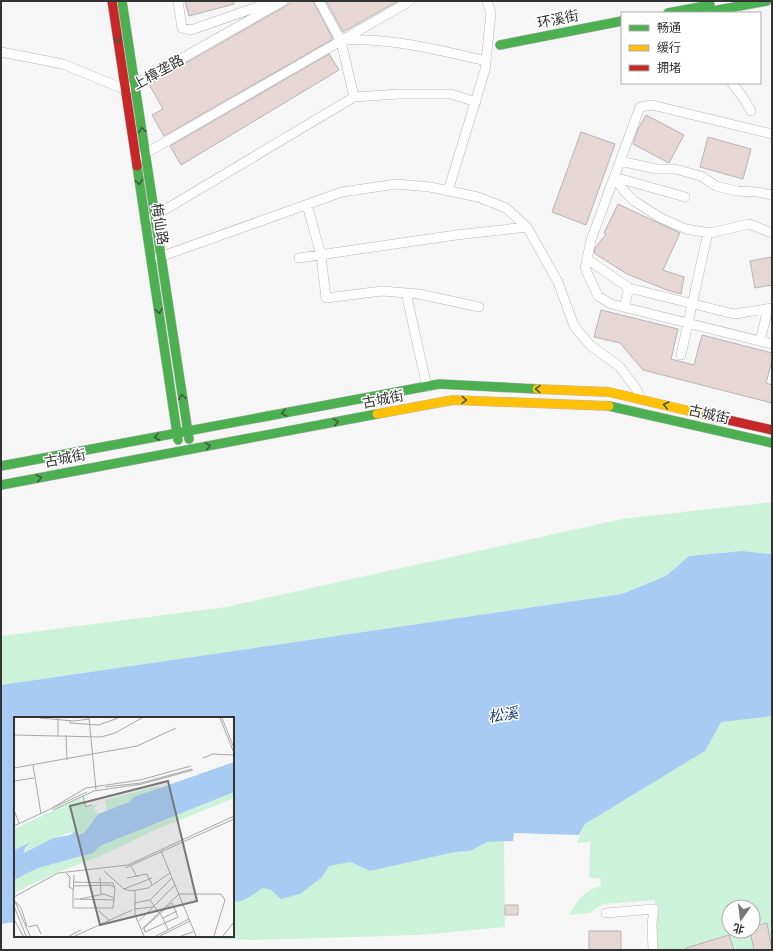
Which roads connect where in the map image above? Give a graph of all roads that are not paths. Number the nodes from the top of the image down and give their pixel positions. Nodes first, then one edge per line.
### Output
1 (112, 1) edge
2 (122, 1) edge
3 (178, 1) edge
4 (267, 1) edge
5 (283, 1) edge
6 (319, 1) edge
7 (410, 1) edge
8 (487, 1) edge
9 (734, 1) edge
10 (767, 1) edge
11 (687, 11) edge
12 (706, 12) edge
13 (621, 21) edge
14 (621, 27) edge
15 (341, 41) junction
16 (1, 52) edge
17 (486, 61) junction
18 (733, 84) edge
19 (135, 85) junction
20 (126, 90) junction
21 (354, 97) junction
22 (476, 102) junction
23 (751, 111) dead end
24 (772, 134) edge
25 (145, 154) junction
26 (136, 159) junction
27 (620, 161) junction
28 (614, 177) junction
29 (448, 191) junction
30 (772, 196) edge
31 (685, 197) dead end
32 (307, 205) junction
33 (155, 216) junction
34 (145, 221) junction
35 (527, 227) junction
36 (708, 232) junction
37 (772, 233) edge
38 (320, 255) junction
39 (161, 257) junction
40 (299, 258) dead end
41 (587, 259) junction
42 (151, 260) junction
43 (630, 288) junction
44 (406, 293) junction
45 (692, 304) junction
46 (479, 307) dead end
47 (624, 307) junction
48 (770, 309) edge
49 (688, 323) junction
50 (760, 341) junction
51 (772, 344) edge
52 (681, 355) dead end
53 (426, 387) junction
54 (640, 399) junction
55 (772, 430) edge
56 (188, 431) junction
57 (177, 433) junction
58 (772, 443) edge
59 (190, 449) junction
60 (180, 451) junction
61 (1, 466) edge
62 (1, 485) edge
63 (606, 913) dead end
64 (653, 950) edge

1 -> 20 main road, 梅仙路
2 - 19 main road, 梅仙路
3 - 4 street
5 - 19 street, 上樟垄路
6 - 15 street
7 - 15 street
8 - 17 street
9 - 11 main road
10 - 12 main road
13 - 14 main road, 环溪街
15 - 17 street
15 - 21 street
15 - 25 street
16 - 20 street, 上樟垄路
17 - 22 street
18 - 23 street
19 - 20 street, 上樟垄路
25 -> 19 main road, 梅仙路
20 - 26 main road, 梅仙路
21 - 22 street
21 - 33 street
22 - 29 street
24 - 27 street
25 - 26 street
25 - 33 main road, 梅仙路
26 -> 34 main road, 梅仙路
27 - 28 street
27 - 30 street
28 - 31 street
28 - 36 street
28 - 41 street
29 - 32 street
29 - 35 street
32 - 38 street
32 - 39 street
33 - 34 street
33 - 39 main road, 梅仙路
34 - 42 main road, 梅仙路
35 - 38 street
35 - 54 street
36 - 37 street
36 - 45 street
38 - 40 street
38 - 44 street
39 - 42 street
56 -> 39 main road, 梅仙路
41 - 43 street
41 - 47 street
42 -> 57 main road, 梅仙路
43 - 45 street
43 - 47 street
44 - 46 street
44 - 53 street
45 - 48 street
45 - 49 street
47 - 49 street
48 - 50 street
49 - 50 street
49 - 52 street
50 - 51 street
54 -> 53 main road, 古城街
53 -> 56 main road, 古城街
55 -> 54 main road, 古城街
56 - 57 main road, 古城街
56 - 59 main road, 梅仙路
57 - 60 main road, 梅仙路
57 -> 61 main road, 古城街
59 -> 58 main road, 古城街
59 - 60 main road, 古城街
62 -> 60 main road, 古城街
63 - 64 street

